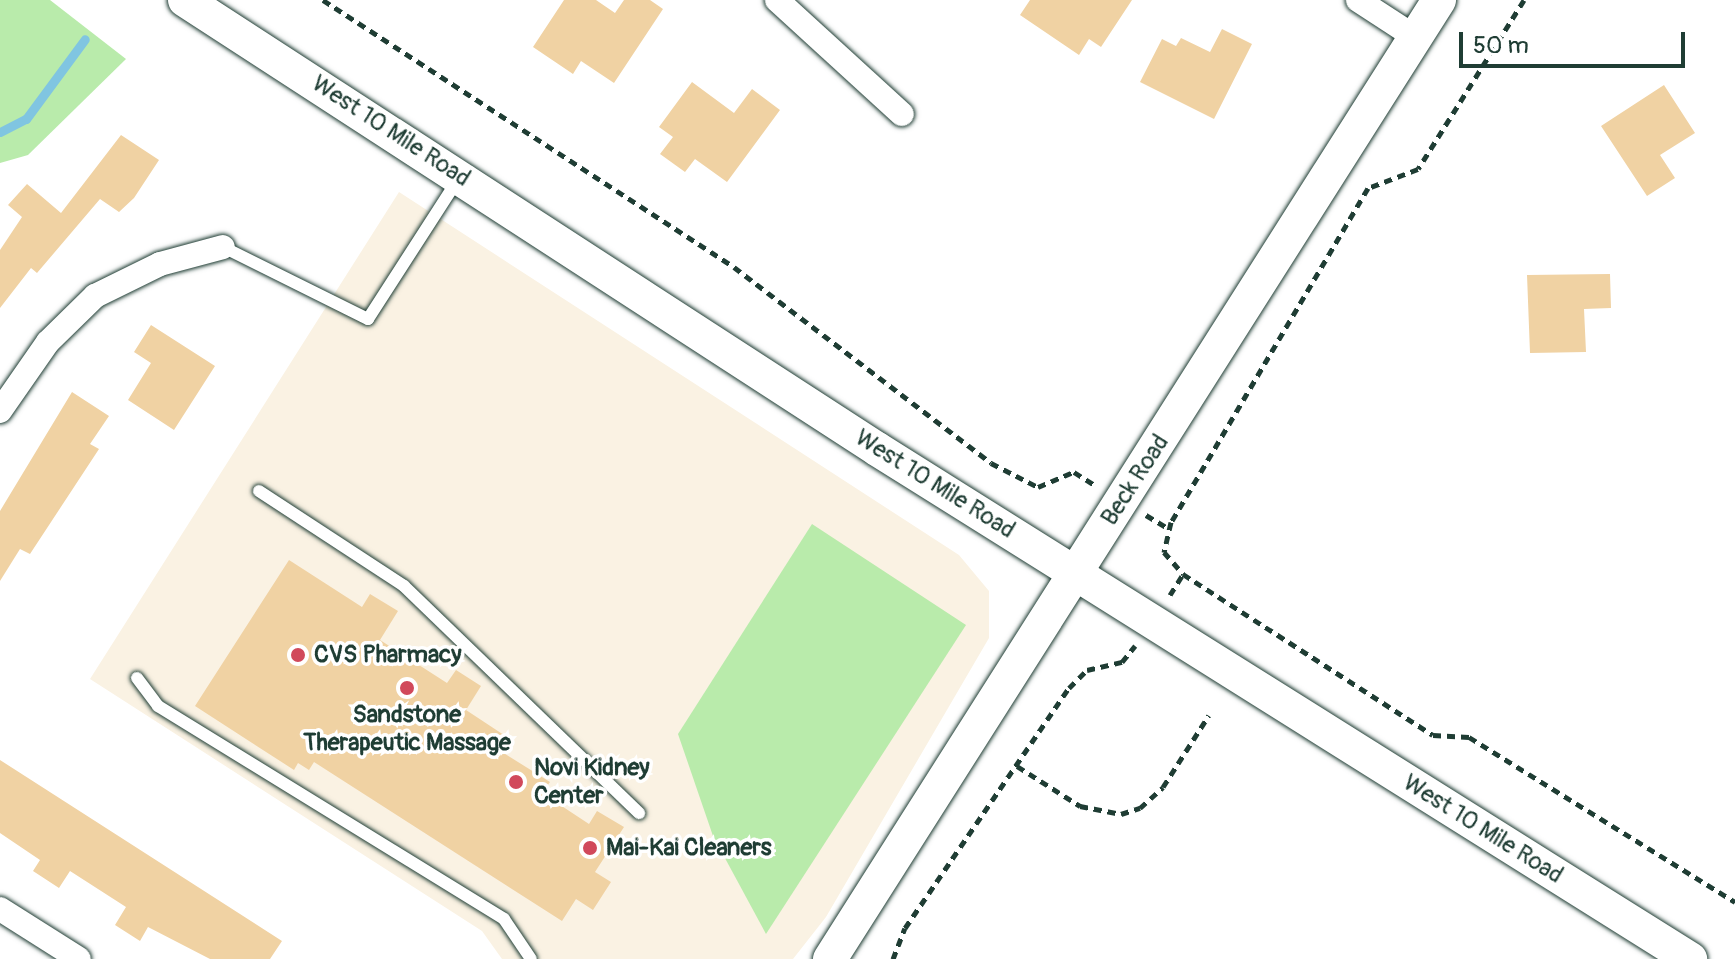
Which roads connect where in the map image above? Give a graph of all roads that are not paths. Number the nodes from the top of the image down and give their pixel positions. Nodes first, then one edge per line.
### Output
1 (185, 0) edge
2 (777, 0) edge
3 (1358, 0) edge
4 (1439, 0) edge
5 (1415, 37) junction
6 (902, 114) dead end
7 (460, 176) junction
8 (223, 247) joint
9 (0, 411) edge
10 (259, 491) dead end
11 (1076, 571) junction
12 (137, 678) dead end
13 (639, 813) dead end
14 (0, 909) edge
15 (79, 959) edge
16 (531, 959) edge
17 (830, 959) edge
18 (1690, 959) edge

1 - 7 main road, West 10 Mile Road
2 - 6 street
3 - 5 street
4 - 5 main road, Beck Road
5 - 11 main road, Beck Road
7 - 8 lane
7 - 11 main road, West 10 Mile Road
8 - 9 street
10 - 13 lane
11 - 17 main road, Beck Road
11 - 18 main road, West 10 Mile Road
12 - 16 lane
14 - 15 street

